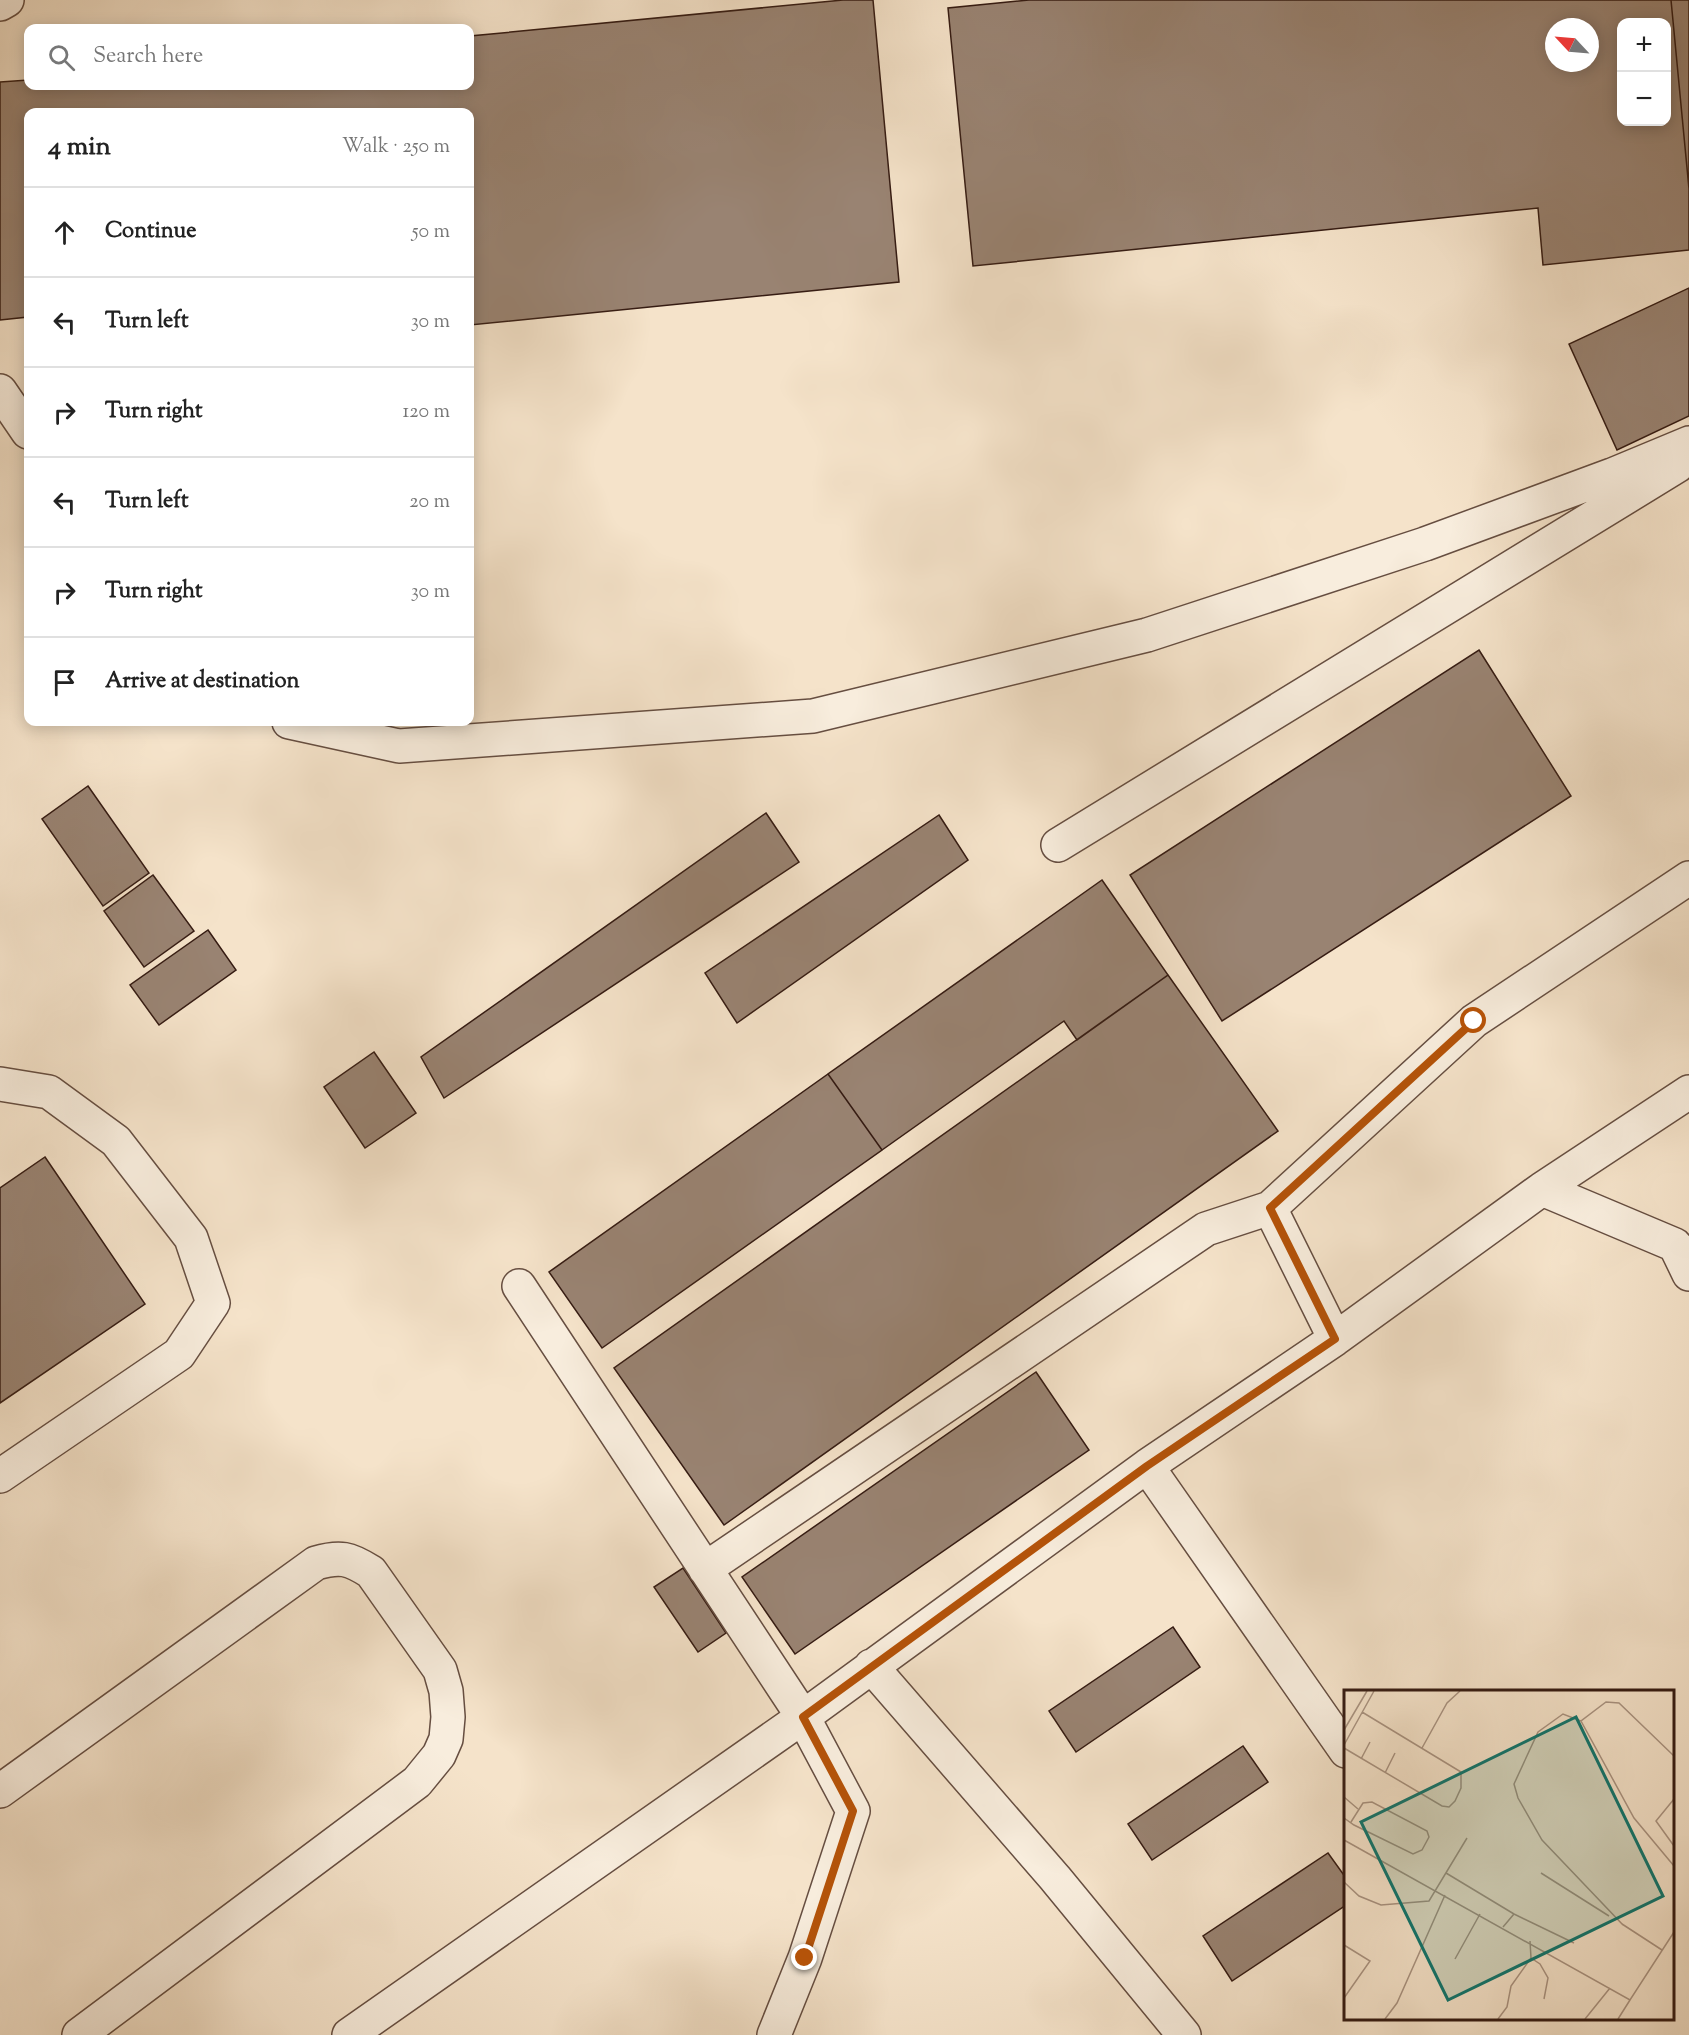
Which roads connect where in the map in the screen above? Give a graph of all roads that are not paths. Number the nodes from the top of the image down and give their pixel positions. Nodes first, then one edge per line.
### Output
1 (7, 0) edge
2 (0, 4) edge
3 (0, 391) edge
4 (24, 426) edge
5 (1689, 443) edge
6 (1689, 458) edge
7 (307, 726) edge
8 (1058, 845) dead end
9 (1689, 878) edge
10 (0, 1084) edge
11 (1689, 1092) edge
12 (1542, 1189) junction
13 (1270, 1208) junction
14 (1684, 1251) edge
15 (519, 1286) dead end
16 (1335, 1339) junction
17 (1147, 1466) junction
18 (0, 1476) edge
19 (705, 1569) junction
20 (871, 1666) junction
21 (803, 1717) junction
22 (1344, 1748) edge
23 (0, 1791) edge
24 (80, 2035) edge
25 (349, 2035) edge
26 (774, 2035) edge
27 (1184, 2035) edge

1 - 2 street
3 - 4 street
5 - 7 street
6 - 8 street
9 - 13 street
10 - 18 street
11 - 12 street
12 - 14 street
12 - 16 street
13 - 16 street
13 - 19 street
15 - 19 street
16 - 17 street
17 - 20 street
17 - 22 street
19 - 21 street
20 - 21 street
20 - 27 street
21 - 25 street
21 - 26 street
23 - 24 street

